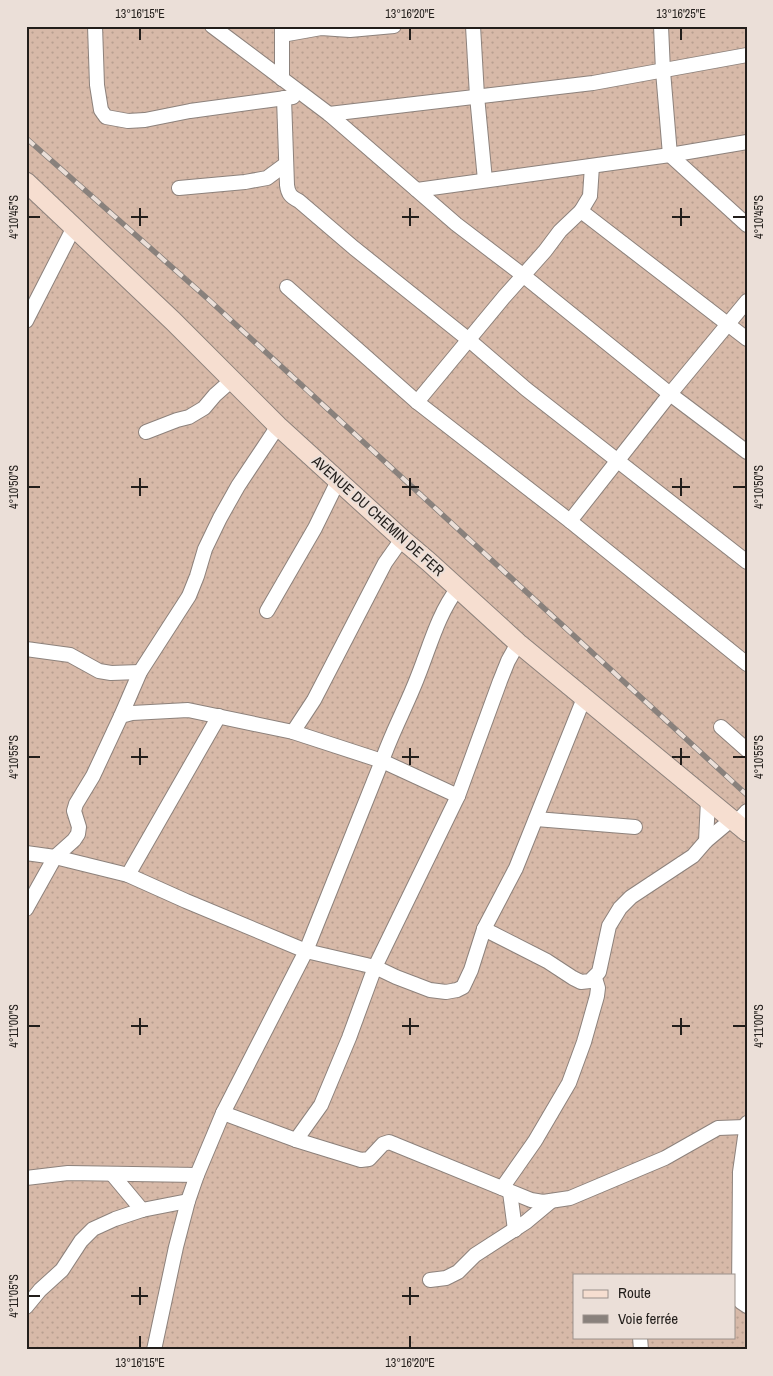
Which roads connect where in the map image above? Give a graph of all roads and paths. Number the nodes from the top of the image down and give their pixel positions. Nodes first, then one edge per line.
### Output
1 (95, 26) edge
2 (212, 26) edge
3 (394, 26) edge
4 (473, 26) edge
5 (661, 26) edge
6 (282, 30) edge
7 (747, 56) edge
8 (663, 71) junction
9 (282, 79) junction
10 (303, 95) junction
11 (477, 96) junction
12 (284, 98) junction
13 (329, 114) junction
14 (747, 142) edge
15 (670, 155) junction
16 (286, 164) junction
17 (592, 166) junction
18 (485, 180) junction
19 (26, 182) edge
20 (179, 188) dead end
21 (417, 190) junction
22 (581, 211) junction
23 (747, 225) edge
24 (74, 227) junction
25 (524, 276) junction
26 (287, 287) dead end
27 (747, 301) edge
28 (26, 321) edge
29 (727, 324) junction
30 (747, 338) edge
31 (469, 340) junction
32 (233, 379) junction
33 (670, 394) junction
34 (417, 402) junction
35 (278, 426) junction
36 (146, 432) dead end
37 (747, 452) edge
38 (619, 461) junction
39 (338, 481) junction
40 (570, 521) junction
41 (402, 539) junction
42 (747, 562) edge
43 (458, 588) junction
44 (267, 611) dead end
45 (518, 643) junction
46 (26, 649) edge
47 (747, 664) edge
48 (140, 672) junction
49 (584, 698) junction
50 (121, 716) junction
51 (220, 716) junction
52 (721, 727) dead end
53 (293, 732) junction
54 (747, 750) edge
55 (382, 761) junction
56 (458, 796) junction
57 (708, 800) junction
58 (536, 819) junction
59 (740, 821) edge
60 (635, 827) dead end
61 (706, 841) junction
62 (26, 853) edge
63 (56, 857) junction
64 (128, 875) junction
65 (26, 909) edge
66 (484, 929) junction
67 (306, 951) junction
68 (375, 967) junction
69 (595, 978) junction
70 (223, 1113) junction
71 (746, 1125) edge
72 (296, 1140) junction
73 (112, 1174) junction
74 (197, 1175) junction
75 (26, 1178) edge
76 (506, 1190) junction
77 (188, 1201) junction
78 (550, 1202) junction
79 (142, 1210) junction
80 (515, 1230) junction
81 (430, 1280) dead end
82 (747, 1306) edge
83 (26, 1307) edge
84 (154, 1350) edge

1 - 12 street
2 - 9 street
3 - 6 street
4 - 11 street
5 - 8 street
6 - 9 street
7 - 8 street
8 - 11 street
8 - 15 street
9 - 10 street
10 - 12 street
10 - 13 street
11 - 13 street
11 - 18 street
12 - 16 street
13 - 21 street
14 - 15 street
15 - 17 street
15 - 23 street
16 - 20 street
16 - 31 street
17 - 18 street
17 - 22 street
18 - 21 street
19 - 24 street, AVENUE DU CHEMIN DE FER
21 - 25 street
22 - 25 street
22 - 29 street
24 - 28 street
24 - 32 street, AVENUE DU CHEMIN DE FER
25 - 31 street
25 - 33 street
26 - 34 street
27 - 29 street
29 - 30 street
29 - 33 street
31 - 34 street
31 - 38 street
32 - 35 street, AVENUE DU CHEMIN DE FER
32 - 36 street
33 - 37 street
33 - 38 street
34 - 40 street
35 - 39 street, AVENUE DU CHEMIN DE FER
35 - 48 street
38 - 40 street
38 - 42 street
39 - 41 street, AVENUE DU CHEMIN DE FER
39 - 44 street
40 - 47 street
41 - 43 street, AVENUE DU CHEMIN DE FER
41 - 53 street
43 - 45 street, AVENUE DU CHEMIN DE FER
43 - 55 street
45 - 49 street, AVENUE DU CHEMIN DE FER
45 - 56 street
46 - 48 street
48 - 50 street
49 - 57 street, AVENUE DU CHEMIN DE FER
49 - 58 street
50 - 51 street
50 - 63 street
51 - 53 street
51 - 64 street
52 - 54 street
53 - 55 street
55 - 56 street
55 - 67 street
56 - 68 street
57 - 59 street, AVENUE DU CHEMIN DE FER
57 - 61 street
58 - 60 street
58 - 66 street
59 - 61 street
61 - 69 street
62 - 63 street
63 - 64 street
63 - 65 street
64 - 67 street
66 - 68 street
66 - 69 street
67 - 68 street
67 - 70 street
68 - 72 street
69 - 76 street
70 - 72 street
70 - 74 street
71 - 78 street
71 - 82 street
72 - 76 street
73 - 74 street
73 - 75 street
73 - 79 street
74 - 77 street
76 - 78 street
76 - 80 street
77 - 79 street
77 - 84 street
78 - 80 street
79 - 83 street
80 - 81 street

